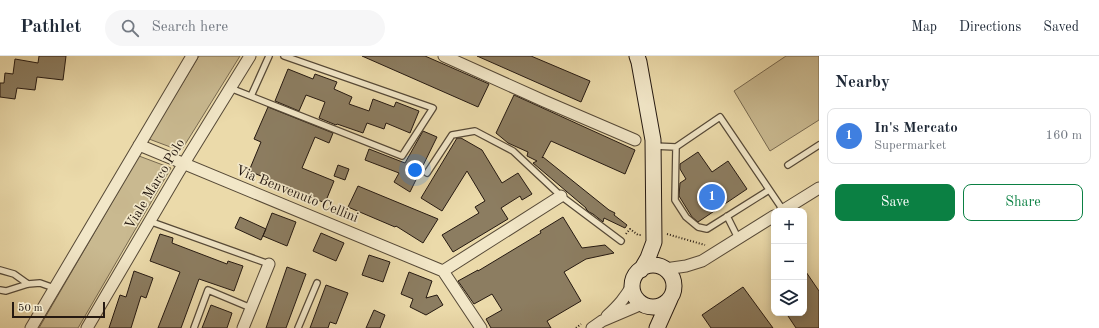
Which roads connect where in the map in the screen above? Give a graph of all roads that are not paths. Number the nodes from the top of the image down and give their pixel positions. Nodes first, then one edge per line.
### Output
1 (192, 56) edge
2 (250, 56) edge
3 (269, 56) edge
4 (284, 56) edge
5 (444, 56) edge
6 (637, 56) edge
7 (230, 88) junction
8 (251, 96) junction
9 (635, 140) dead end
10 (138, 145) junction
11 (819, 145) edge
12 (653, 146) junction
13 (676, 146) junction
14 (184, 163) junction
15 (788, 166) dead end
16 (427, 173) dead end
17 (819, 188) edge
18 (769, 190) junction
19 (561, 196) junction
20 (778, 208) edge
21 (786, 208) edge
22 (727, 216) junction
23 (771, 218) edge
24 (149, 221) junction
25 (654, 237) junction
26 (738, 238) junction
27 (620, 241) road end
28 (269, 264) joint
29 (664, 268) junction
30 (0, 270) edge
31 (641, 270) junction
32 (443, 271) junction
33 (317, 283) dead end
34 (28, 284) junction
35 (633, 284) junction
36 (54, 288) junction
37 (0, 290) edge
38 (670, 299) junction
39 (644, 305) junction
40 (251, 308) junction
41 (602, 321) junction
42 (587, 326) edge
43 (31, 328) edge
44 (87, 328) edge
45 (194, 328) edge
46 (243, 328) edge
47 (298, 328) edge
48 (481, 328) edge
49 (653, 328) edge
50 (658, 328) edge

1 - 10 street
2 - 7 street, Viale Marco Polo
3 - 8 lane
4 - 8 lane
5 - 9 street
6 - 12 main road
7 - 8 lane
7 - 14 street, Viale Marco Polo
10 - 14 street, Via Benvenuto Cellini
10 - 36 street
11 - 15 lane
12 - 13 lane
12 - 25 main road
13 - 18 lane
13 - 22 lane
14 - 24 street, Viale Marco Polo
14 - 32 street, Via Benvenuto Cellini
16 - 19 lane
17 - 21 street
18 - 20 lane
18 - 22 lane
19 - 27 lane
19 - 32 street
22 - 26 lane
23 - 26 street
24 - 28 lane
24 - 44 street, Viale Marco Polo
25 - 29 main road
25 - 31 main road
26 - 29 street
28 - 40 street
29 - 31 main road
29 - 38 main road
30 - 34 lane
31 - 35 main road
32 - 48 street
33 - 47 lane
34 - 36 lane
34 - 37 lane
35 - 39 main road
35 - 41 street
36 - 43 street
38 - 39 main road
38 - 50 main road
39 - 41 street
39 - 49 main road
40 - 45 lane
40 - 46 street
41 - 42 street

